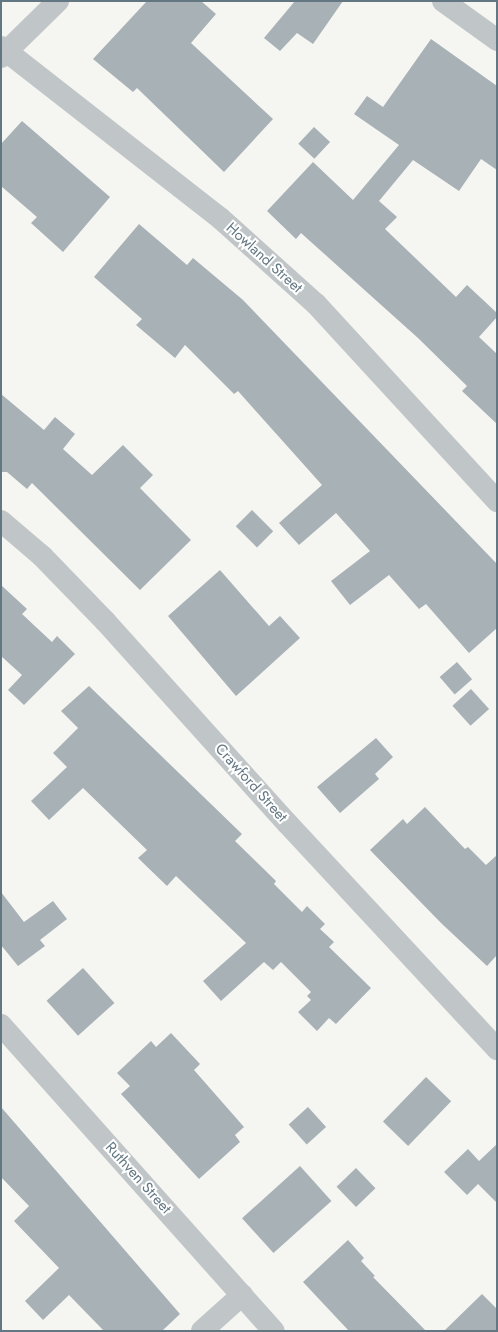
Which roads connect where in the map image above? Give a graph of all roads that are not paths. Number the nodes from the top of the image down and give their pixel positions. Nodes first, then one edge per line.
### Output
1 (58, 1) edge
2 (443, 1) edge
3 (497, 40) edge
4 (3, 52) edge
5 (497, 501) edge
6 (1, 521) edge
7 (1, 1025) edge
8 (497, 1049) edge
9 (242, 1295) junction
10 (202, 1331) edge
11 (274, 1331) edge

1 - 4 street
2 - 3 street
4 - 5 street, Howland Street
6 - 8 street, Crawford Street
7 - 9 street, Ruthven Street
9 - 10 street
9 - 11 street, Ruthven Street

